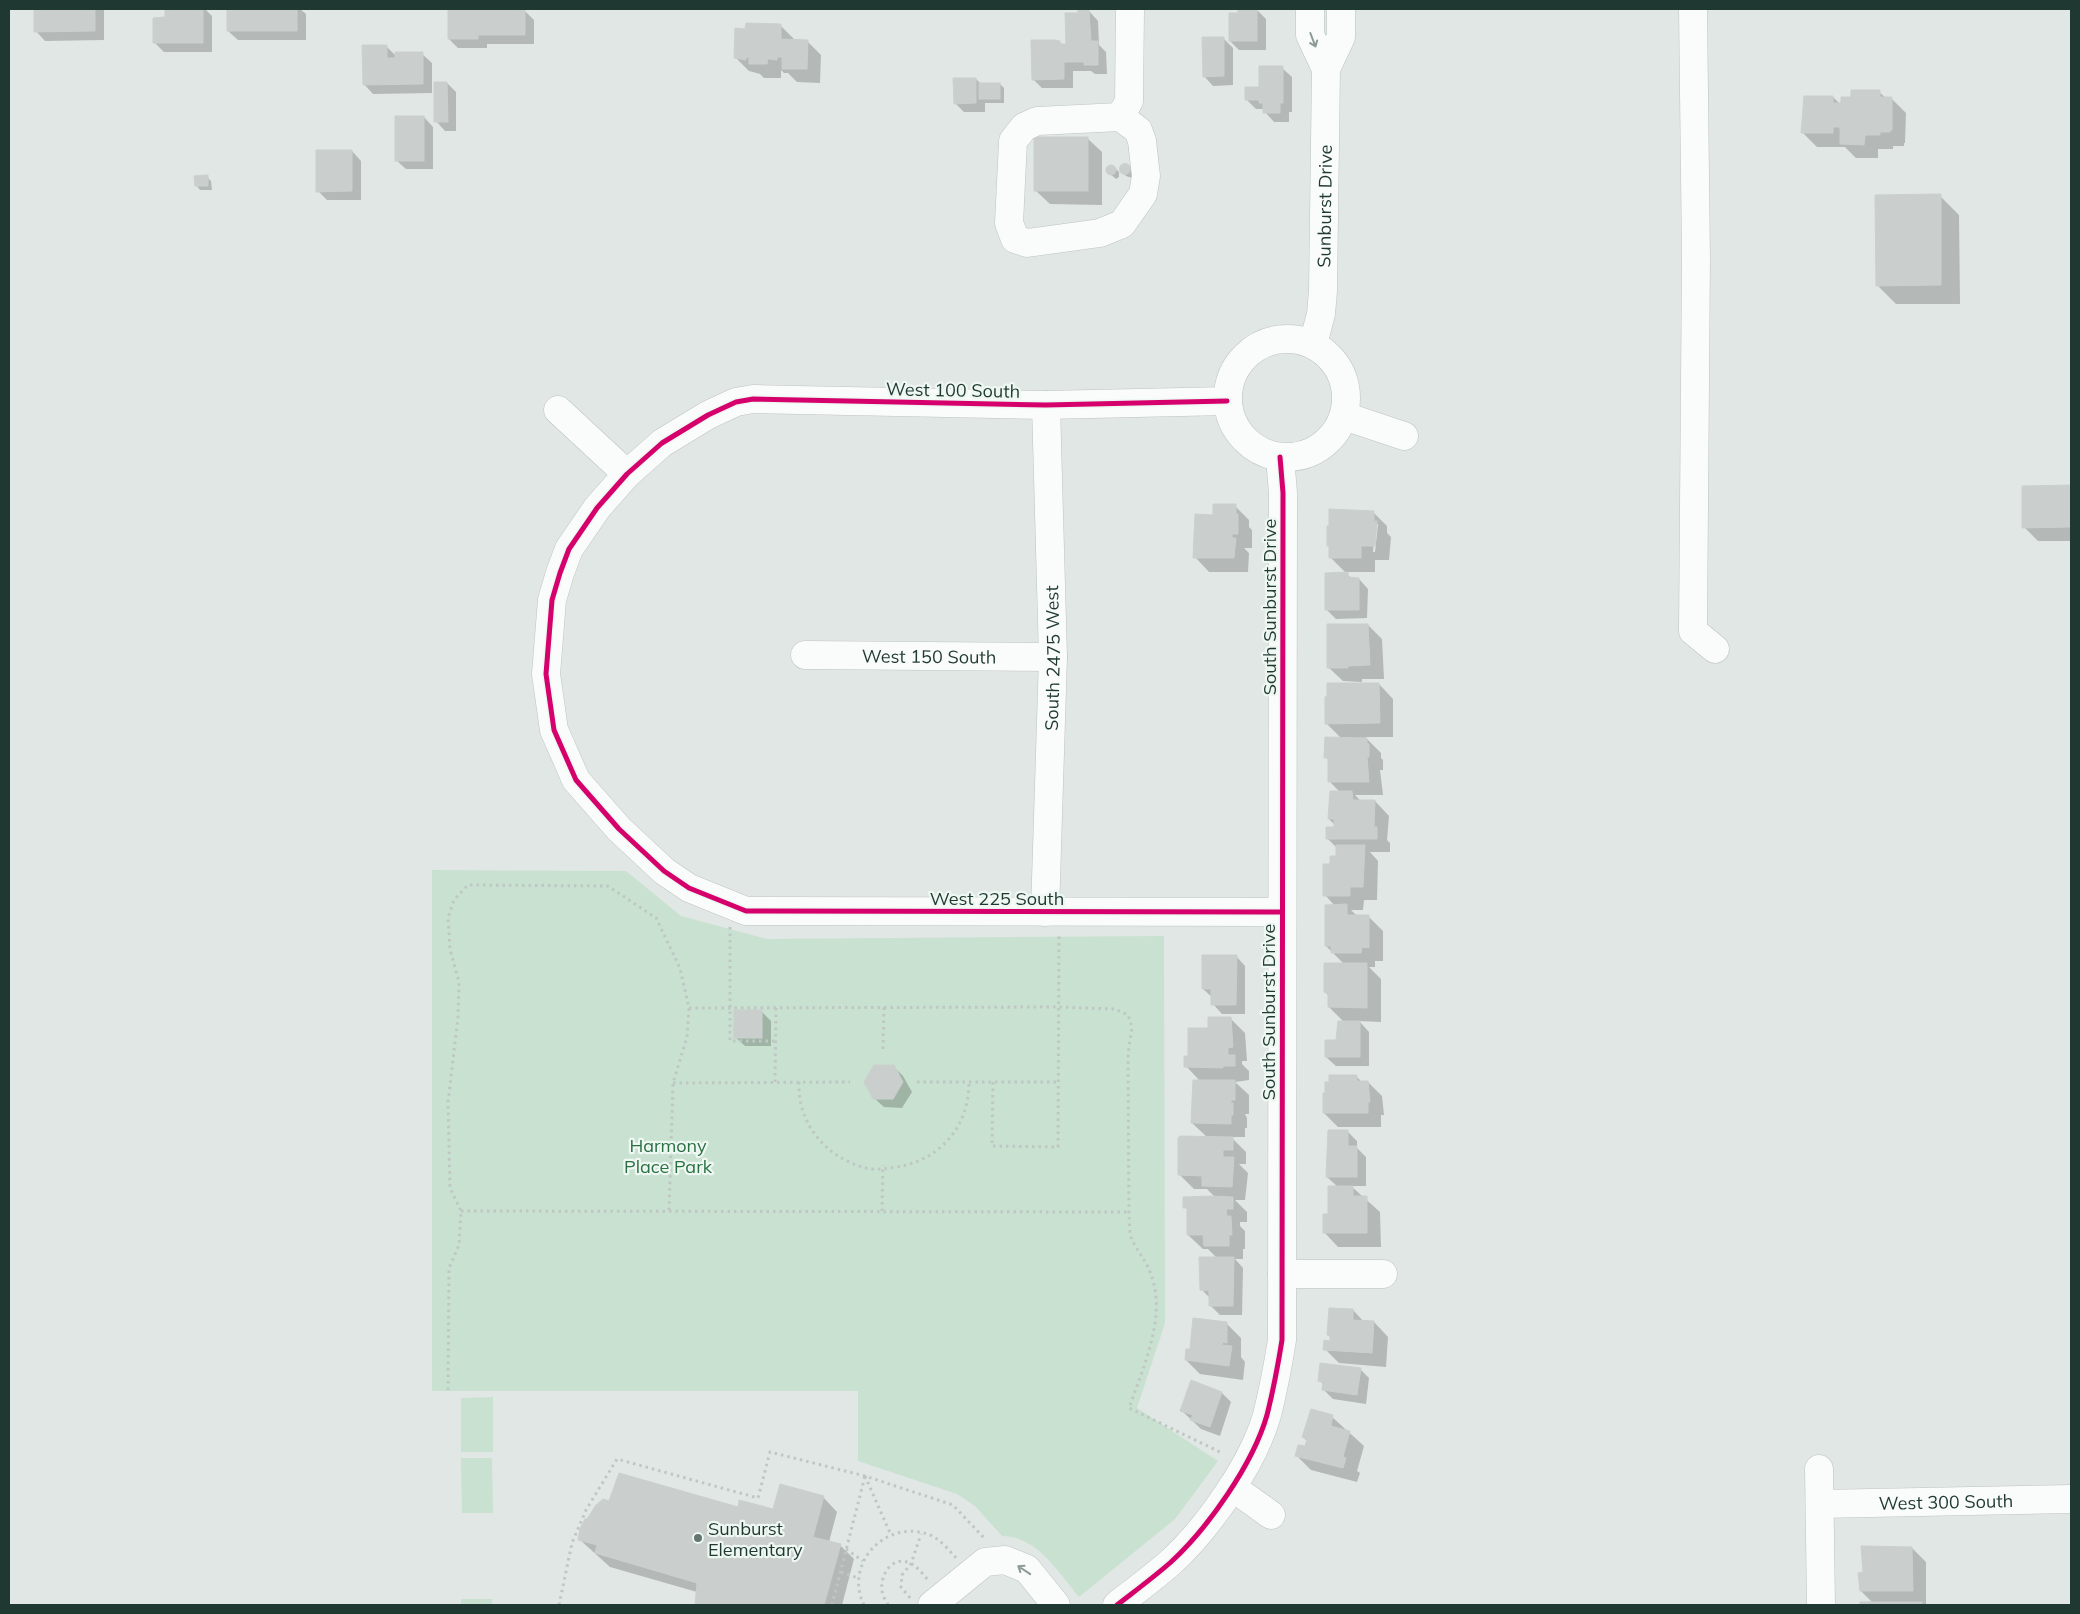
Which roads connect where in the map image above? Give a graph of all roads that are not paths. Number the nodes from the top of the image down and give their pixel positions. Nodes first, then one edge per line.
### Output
1 (1130, 9) edge
2 (1310, 9) edge
3 (1341, 9) edge
4 (1693, 9) edge
5 (1326, 69) junction
6 (1120, 117) junction
7 (1313, 344) junction
8 (1226, 401) junction
9 (1046, 405) junction
10 (558, 410) dead end
11 (1344, 416) junction
12 (1404, 436) dead end
13 (1280, 457) junction
14 (627, 474) junction
15 (1715, 649) dead end
16 (805, 654) dead end
17 (1053, 657) junction
18 (1282, 912) junction
19 (1052, 923) junction
20 (1282, 1274) junction
21 (1383, 1274) dead end
22 (1819, 1468) dead end
23 (1229, 1491) junction
24 (2071, 1499) edge
25 (1820, 1504) junction
26 (1271, 1515) dead end
27 (924, 1595) edge
28 (1056, 1605) edge
29 (1117, 1605) edge
30 (1822, 1605) edge

1 - 6 street
2 -> 5 street, Sunburst Drive
3 - 5 street, Sunburst Drive
4 - 15 street
5 - 7 street, Sunburst Drive
6 - 6 street
7 - 8 street
7 - 11 street
8 - 9 street, West 100 South
8 - 13 street
9 - 14 street, West 100 South
9 - 17 street, South 2475 West
10 - 14 street
11 - 12 street
11 - 13 street
13 - 18 street, South Sunburst Drive
14 - 19 street, West 225 South
16 - 17 street, West 150 South
17 - 19 street, South 2475 West
18 - 19 street, West 225 South
18 - 20 street, South Sunburst Drive
20 - 21 street
20 - 23 street, South Sunburst Drive
22 - 25 street
23 - 26 street
23 - 29 street
24 - 25 street, West 300 South
25 - 30 street
28 -> 27 street

